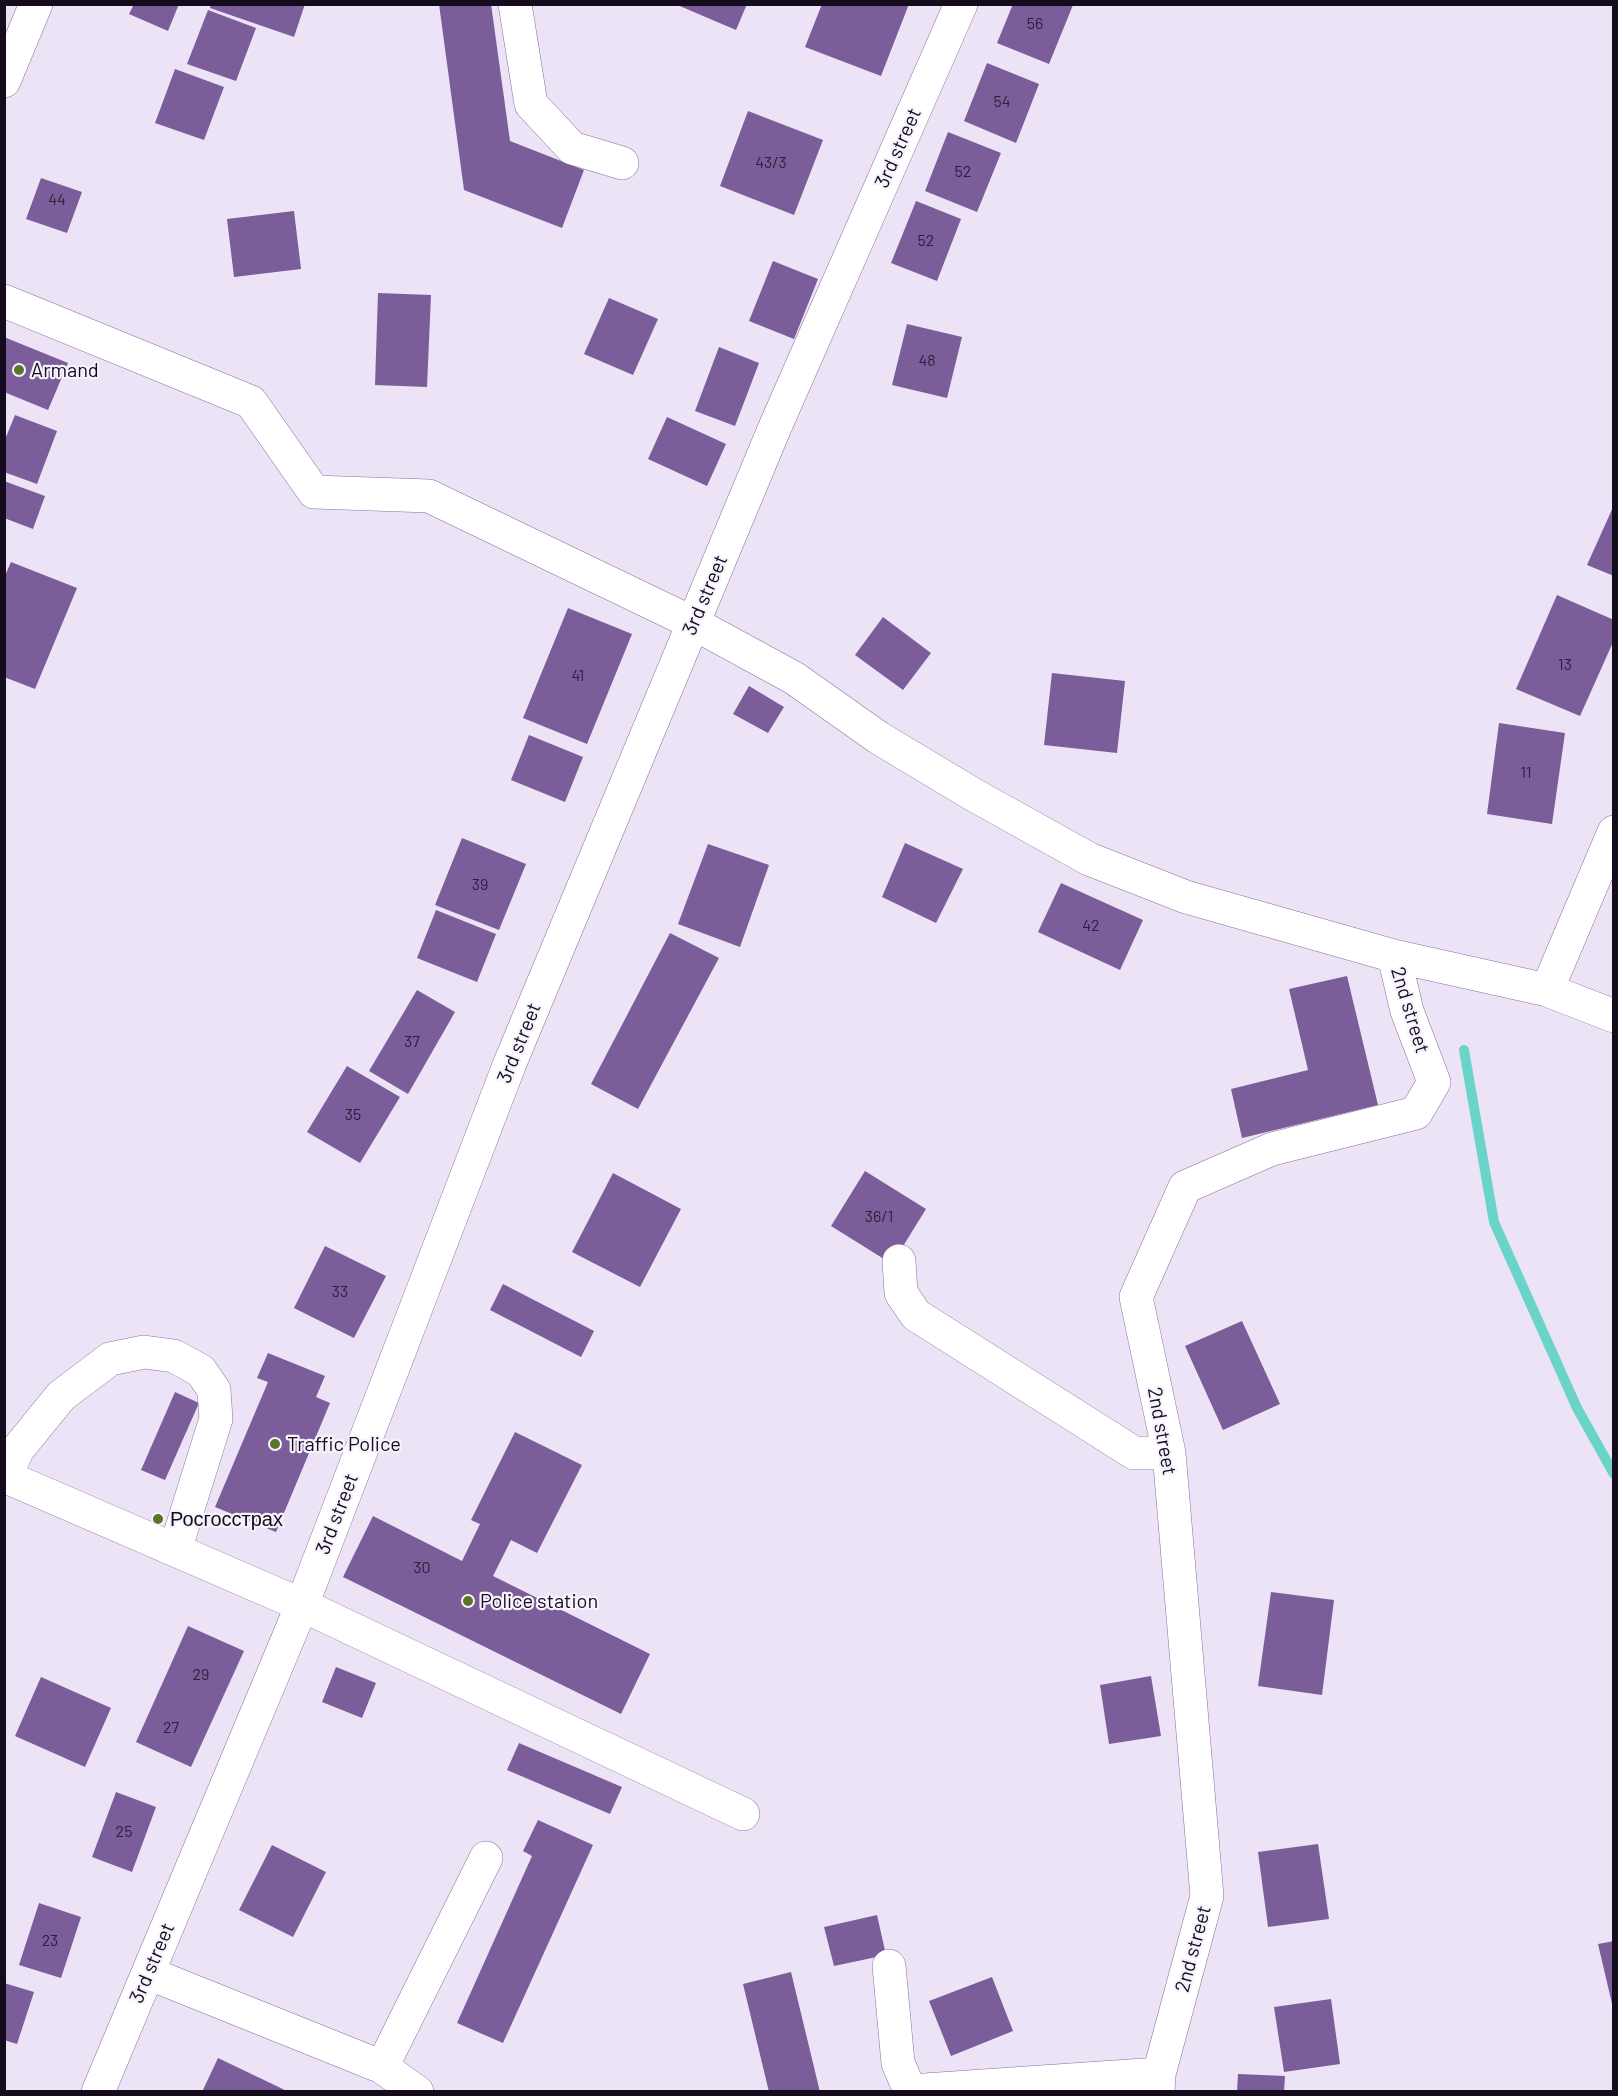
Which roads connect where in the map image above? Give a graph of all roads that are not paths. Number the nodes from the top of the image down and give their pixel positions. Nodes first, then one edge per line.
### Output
1 (36, 4) edge
2 (515, 4) edge
3 (961, 4) edge
4 (4, 81) edge
5 (622, 163) dead end
6 (4, 301) edge
7 (693, 623) junction
8 (1614, 832) edge
9 (1394, 956) junction
10 (1547, 990) junction
11 (1614, 1016) edge
12 (900, 1261) dead end
13 (1168, 1454) junction
14 (5, 1476) edge
15 (175, 1550) junction
16 (302, 1605) junction
17 (743, 1814) dead end
18 (486, 1858) dead end
19 (889, 1966) dead end
20 (148, 1974) junction
21 (382, 2067) junction
22 (1158, 2083) edge
23 (98, 2091) edge
24 (417, 2091) edge

1 - 4 street
2 - 5 street
3 - 7 street, 3rd street
6 - 7 street
7 - 9 street
7 - 16 street, 3rd street
8 - 10 street
9 - 10 street
9 - 13 street, 2nd street
10 - 11 street
12 - 13 street
13 - 22 street, 2nd street
14 - 15 street
14 - 15 street
15 - 16 street
16 - 17 street
16 - 20 street, 3rd street
18 - 21 street
19 - 22 street
20 - 21 street
20 - 23 street, 3rd street
21 - 24 street

